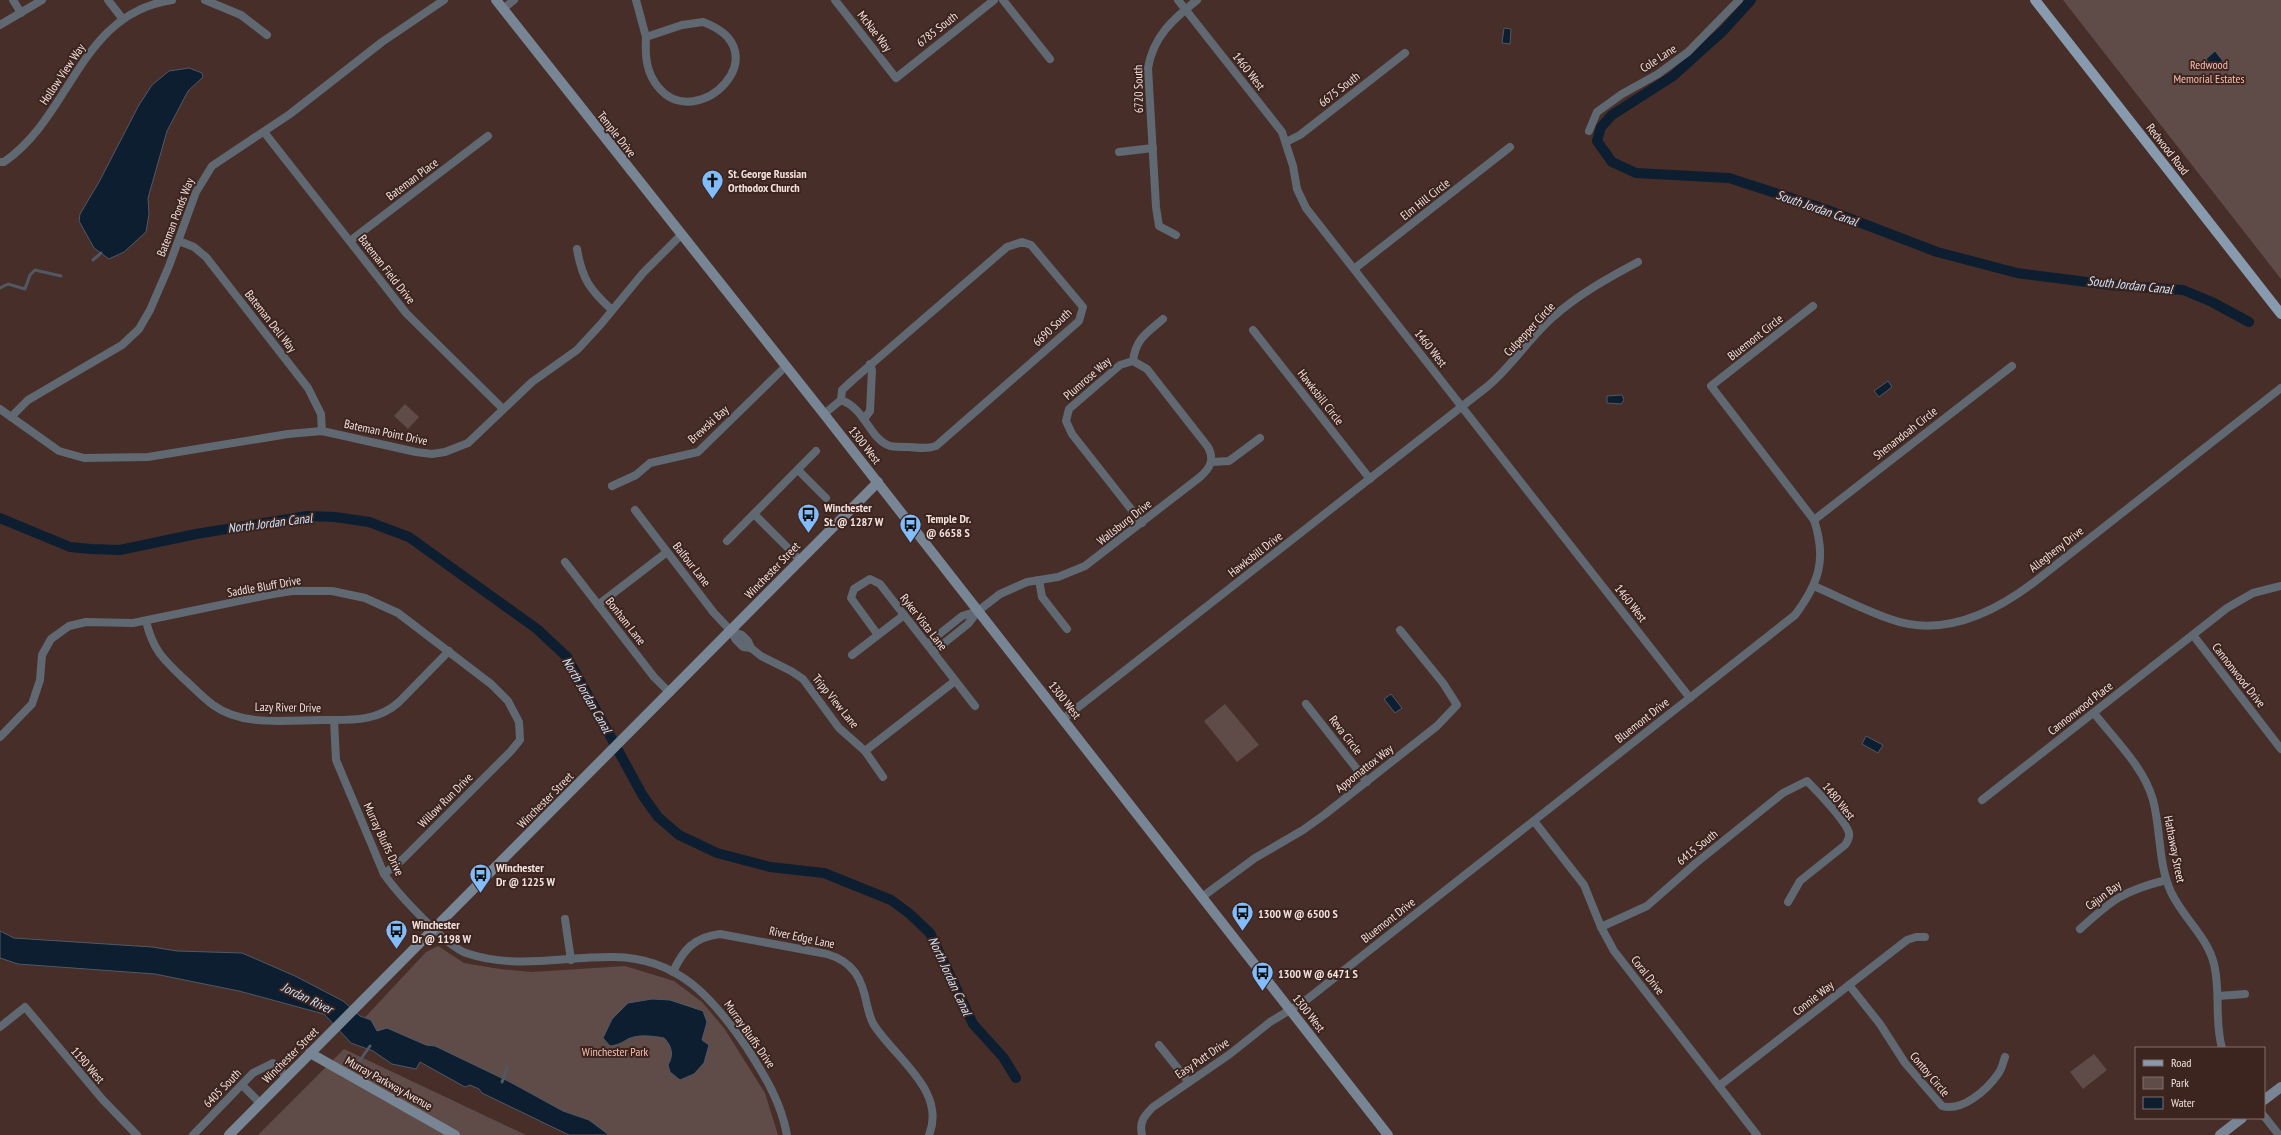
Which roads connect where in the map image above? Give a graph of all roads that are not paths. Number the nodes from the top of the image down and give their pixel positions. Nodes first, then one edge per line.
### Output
1 (13, 0) edge
2 (42, 0) edge
3 (108, 0) edge
4 (172, 0) edge
5 (205, 0) edge
6 (444, 0) edge
7 (496, 0) edge
8 (514, 0) edge
9 (636, 0) edge
10 (835, 0) edge
11 (994, 0) edge
12 (1003, 0) edge
13 (1178, 0) edge
14 (1197, 0) edge
15 (1739, 0) edge
16 (2035, 0) edge
17 (503, 9) junction
18 (1185, 9) junction
19 (21, 12) junction
20 (122, 18) junction
21 (0, 25) edge
22 (267, 35) dead end
23 (646, 37) junction
24 (1405, 54) dead end
25 (1050, 59) dead end
26 (896, 78) joint
27 (1589, 131) dead end
28 (264, 132) junction
29 (488, 136) dead end
30 (1286, 142) junction
31 (1510, 147) dead end
32 (1153, 148) junction
33 (1119, 152) dead end
34 (0, 162) edge
35 (682, 234) junction
36 (1176, 235) dead end
37 (179, 241) junction
38 (350, 241) junction
39 (577, 249) dead end
40 (1638, 262) dead end
41 (1354, 269) junction
42 (721, 283) joint
43 (1813, 306) dead end
44 (612, 310) junction
45 (2281, 314) edge
46 (1163, 319) dead end
47 (1253, 330) dead end
48 (1133, 361) junction
49 (870, 364) junction
50 (786, 366) junction
51 (2012, 366) dead end
52 (1711, 386) joint
53 (2281, 388) edge
54 (841, 400) junction
55 (1462, 406) junction
56 (0, 409) edge
57 (503, 409) junction
58 (824, 414) junction
59 (11, 418) junction
60 (864, 419) junction
61 (322, 431) junction
62 (1260, 438) dead end
63 (816, 452) dead end
64 (1212, 462) junction
65 (798, 470) junction
66 (1370, 479) junction
67 (878, 482) junction
68 (612, 486) dead end
69 (826, 498) dead end
70 (634, 510) dead end
71 (754, 514) junction
72 (1814, 520) junction
73 (1142, 523) junction
74 (727, 541) dead end
75 (667, 552) junction
76 (800, 560) junction
77 (565, 562) dead end
78 (1039, 580) junction
79 (1814, 586) junction
80 (2281, 586) edge
81 (598, 605) junction
82 (978, 611) junction
83 (904, 615) junction
84 (146, 621) junction
85 (1067, 630) dead end
86 (1400, 630) dead end
87 (731, 631) junction
88 (878, 635) junction
89 (2193, 635) junction
90 (927, 644) junction
91 (449, 651) junction
92 (933, 652) junction
93 (852, 655) dead end
94 (955, 681) junction
95 (670, 693) junction
96 (1690, 698) junction
97 (1306, 704) dead end
98 (975, 706) dead end
99 (2094, 713) junction
100 (1063, 719) junction
101 (334, 720) junction
102 (1, 737) edge
103 (520, 740) joint
104 (2281, 749) edge
105 (865, 751) junction
106 (883, 778) dead end
107 (1807, 781) joint
108 (1367, 782) junction
109 (1982, 800) dead end
110 (1534, 821) junction
111 (384, 874) junction
112 (2166, 880) junction
113 (1202, 897) junction
114 (1788, 902) dead end
115 (565, 919) dead end
116 (1601, 927) junction
117 (435, 929) junction
118 (2080, 929) dead end
119 (1925, 937) dead end
120 (571, 960) junction
121 (672, 972) junction
122 (1849, 985) junction
123 (2245, 994) dead end
124 (2218, 996) junction
125 (1290, 1009) junction
126 (0, 1027) edge
127 (1159, 1045) dead end
128 (2222, 1047) edge
129 (310, 1053) junction
130 (2006, 1057) dead end
131 (287, 1077) junction
132 (1188, 1081) junction
133 (242, 1085) junction
134 (1719, 1086) junction
135 (2281, 1087) edge
136 (2265, 1099) edge
137 (260, 1103) junction
138 (2265, 1117) edge
139 (2241, 1119) edge
140 (931, 1131) edge
141 (137, 1135) edge
142 (193, 1135) edge
143 (229, 1135) edge
144 (455, 1135) edge
145 (787, 1135) edge
146 (1142, 1135) edge
147 (1388, 1135) edge
148 (1757, 1135) edge
149 (2220, 1135) edge
150 (2279, 1135) edge

1 - 19 street
2 - 19 street
3 - 20 street
4 - 20 street, Hollow View Way
5 - 22 street
6 - 28 street, Bateman Ponds Way
7 - 17 main road, Temple Drive
8 - 17 street
9 - 23 street
10 - 26 street, McNae Way
11 - 26 street, 6785 South
12 - 25 street
13 - 18 street, 1460 West
14 - 18 street, 6720 South
15 - 27 street, Cole Lane
16 - 45 main road, Redwood Road
17 - 35 main road, Temple Drive
18 - 30 street, 1460 West
18 - 32 street, 6720 South
19 - 21 street
20 - 34 street, Hollow View Way
23 - 23 street
24 - 30 street, 6675 South
28 - 37 street, Bateman Ponds Way
28 - 38 street, Bateman Field Drive
29 - 38 street, Bateman Place
30 - 41 street, 1460 West
31 - 41 street, Elm Hill Circle
32 - 33 street
32 - 36 street, 6720 South
35 - 42 main road, Temple Drive
35 - 44 street, Bateman Point Drive
37 - 59 street, Bateman Ponds Way
37 - 61 street, Bateman Dell Way
38 - 57 street, Bateman Field Drive
39 - 44 street
40 - 55 street, Culpepper Circle
41 - 55 street, 1460 West
42 - 50 main road, 1300 West
43 - 52 street, Bluemont Circle
44 - 57 street, Bateman Point Drive
46 - 48 street
47 - 66 street, Hawksbill Circle
48 - 64 street
48 - 73 street, Plumrose Way
49 - 54 street, 6690 South
49 - 60 street
49 - 60 street, 6690 South
50 - 58 main road, 1300 West
50 - 68 street, Brewski Bay
51 - 72 street, Shenandoah Circle
52 - 72 street, Bluemont Drive
53 - 79 street, Allegheny Drive
54 - 58 street, 6690 South
54 - 60 street, 6690 South
55 - 66 street, Hawksbill Drive
55 - 96 street, 1460 West
56 - 59 street, Bateman Point Drive
57 - 61 street, Bateman Point Drive
58 - 67 main road, 1300 West
59 - 61 street, Bateman Point Drive
62 - 64 street
63 - 65 street
64 - 73 street, Wallsburg Drive
65 - 69 street
65 - 71 street
66 - 100 street, Hawksbill Drive
67 - 76 main road, Winchester Street
67 - 82 main road, 1300 West
70 - 75 street, Balfour Lane
71 - 74 street
71 - 76 street
72 - 79 street, Bluemont Drive
73 - 78 street, Wallsburg Drive
75 - 81 street
75 - 87 street, Balfour Lane
76 - 87 main road, Winchester Street
77 - 81 street, Bonham Lane
78 - 82 street, Wallsburg Drive
78 - 85 street
79 - 96 street, Bluemont Drive
80 - 89 street, Cannonwood Place
81 - 95 street, Bonham Lane
82 - 90 street
82 - 92 street
82 - 100 main road, 1300 West
83 - 88 street
83 - 88 street, Ryker Vista Lane
83 - 90 street, Ryker Vista Lane
84 - 91 street, Saddle Bluff Drive
84 - 101 street, Lazy River Drive
84 - 102 street, Saddle Bluff Drive
86 - 108 street, Appomattox Way
87 - 95 main road, Winchester Street
87 - 105 street, Tripp View Lane
88 - 93 street
89 - 99 street, Cannonwood Place
89 - 104 street, Cannonwood Drive
90 - 92 street, Ryker Vista Lane
91 - 101 street, Lazy River Drive
91 - 103 street, Saddle Bluff Drive
92 - 94 street, Ryker Vista Lane
94 - 98 street, Ryker Vista Lane
94 - 105 street
95 - 117 main road, Winchester Street
96 - 110 street, Bluemont Drive
97 - 108 street, Reva Circle
99 - 109 street, Cannonwood Place
99 - 112 street, Hathaway Street
100 - 113 main road, 1300 West
101 - 111 street, Murray Bluffs Drive
103 - 111 street, Willow Run Drive
105 - 106 street, Tripp View Lane
107 - 114 street, 1480 West
107 - 116 street, 6415 South
108 - 113 street, Appomattox Way
110 - 116 street, Coral Drive
110 - 125 street, Bluemont Drive
111 - 117 street, Murray Bluffs Drive
112 - 118 street, Cajun Bay
112 - 124 street, Hathaway Street
113 - 125 main road, 1300 West
115 - 120 street
116 - 134 street, Coral Drive
117 - 120 street, Murray Bluffs Drive
117 - 129 main road, Winchester Street
119 - 122 street, Connie Way
120 - 121 street, Murray Bluffs Drive
121 - 140 street, River Edge Lane
121 - 145 street, Murray Bluffs Drive
122 - 130 street, Contoy Circle
122 - 134 street, Connie Way
123 - 124 street
124 - 128 street, Hathaway Street
125 - 132 street, Easy Putt Drive
125 - 147 main road, 1300 West
126 - 141 street, 1190 West
127 - 132 street
129 - 131 main road, Winchester Street
129 - 144 main road, Murray Parkway Avenue
131 - 133 street, 6405 South
131 - 137 main road, Winchester Street
132 - 146 street, Easy Putt Drive
133 - 137 street
133 - 142 street, 6405 South
134 - 148 street, Coral Drive
135 - 136 main road
137 - 143 main road, Winchester Street
138 - 150 street
139 - 149 main road

